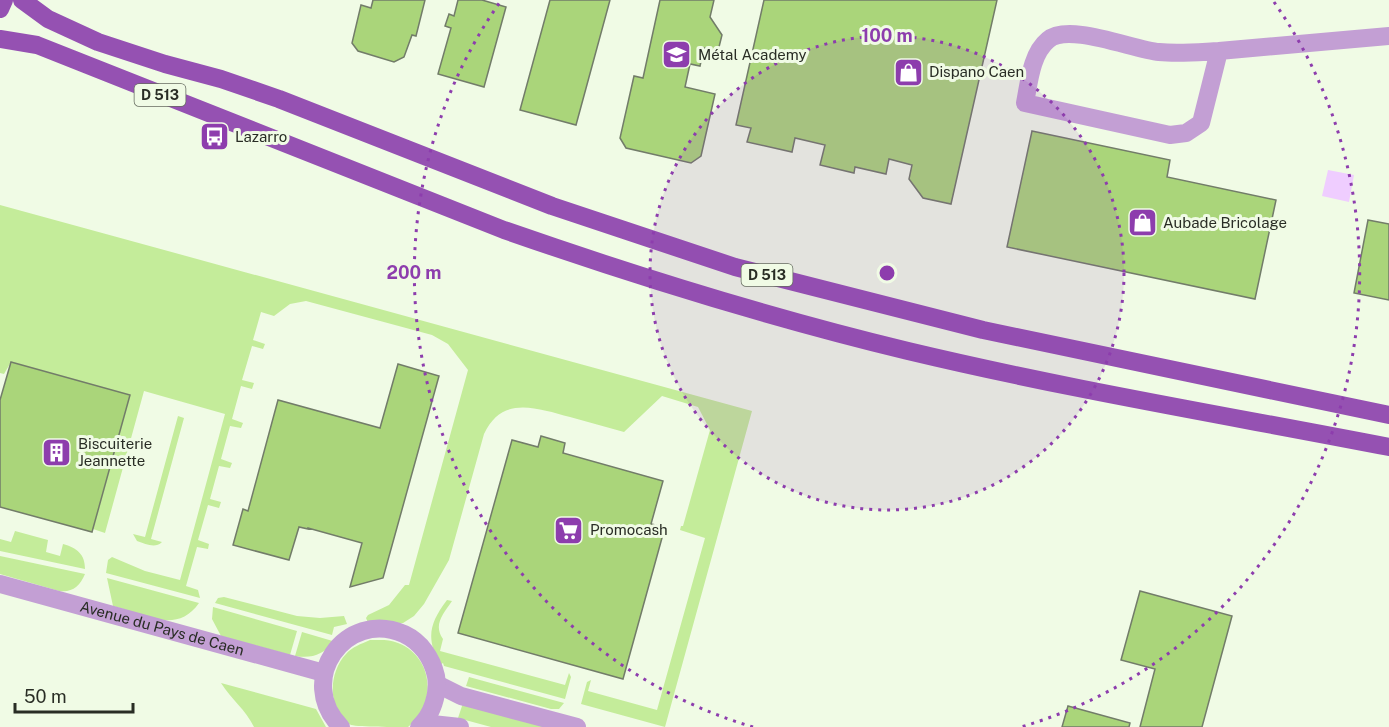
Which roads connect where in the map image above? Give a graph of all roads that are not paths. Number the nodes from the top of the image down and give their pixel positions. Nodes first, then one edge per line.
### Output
1 (4, 0) edge
2 (22, 0) edge
3 (0, 9) edge
4 (1389, 36) edge
5 (0, 39) edge
6 (1219, 51) junction
7 (1389, 415) edge
8 (1389, 447) edge
9 (0, 585) edge
10 (324, 674) junction
11 (437, 684) junction
12 (421, 725) edge
13 (341, 727) edge
14 (460, 727) edge
15 (577, 727) edge

1 - 3 main road
2 - 7 main road, D 513
4 - 6 street
5 - 8 main road, D 513
6 - 6 street
9 - 10 street, Avenue du Pays de Caen
10 - 11 street
10 - 13 street
11 - 12 street
11 - 15 street
12 - 14 street

